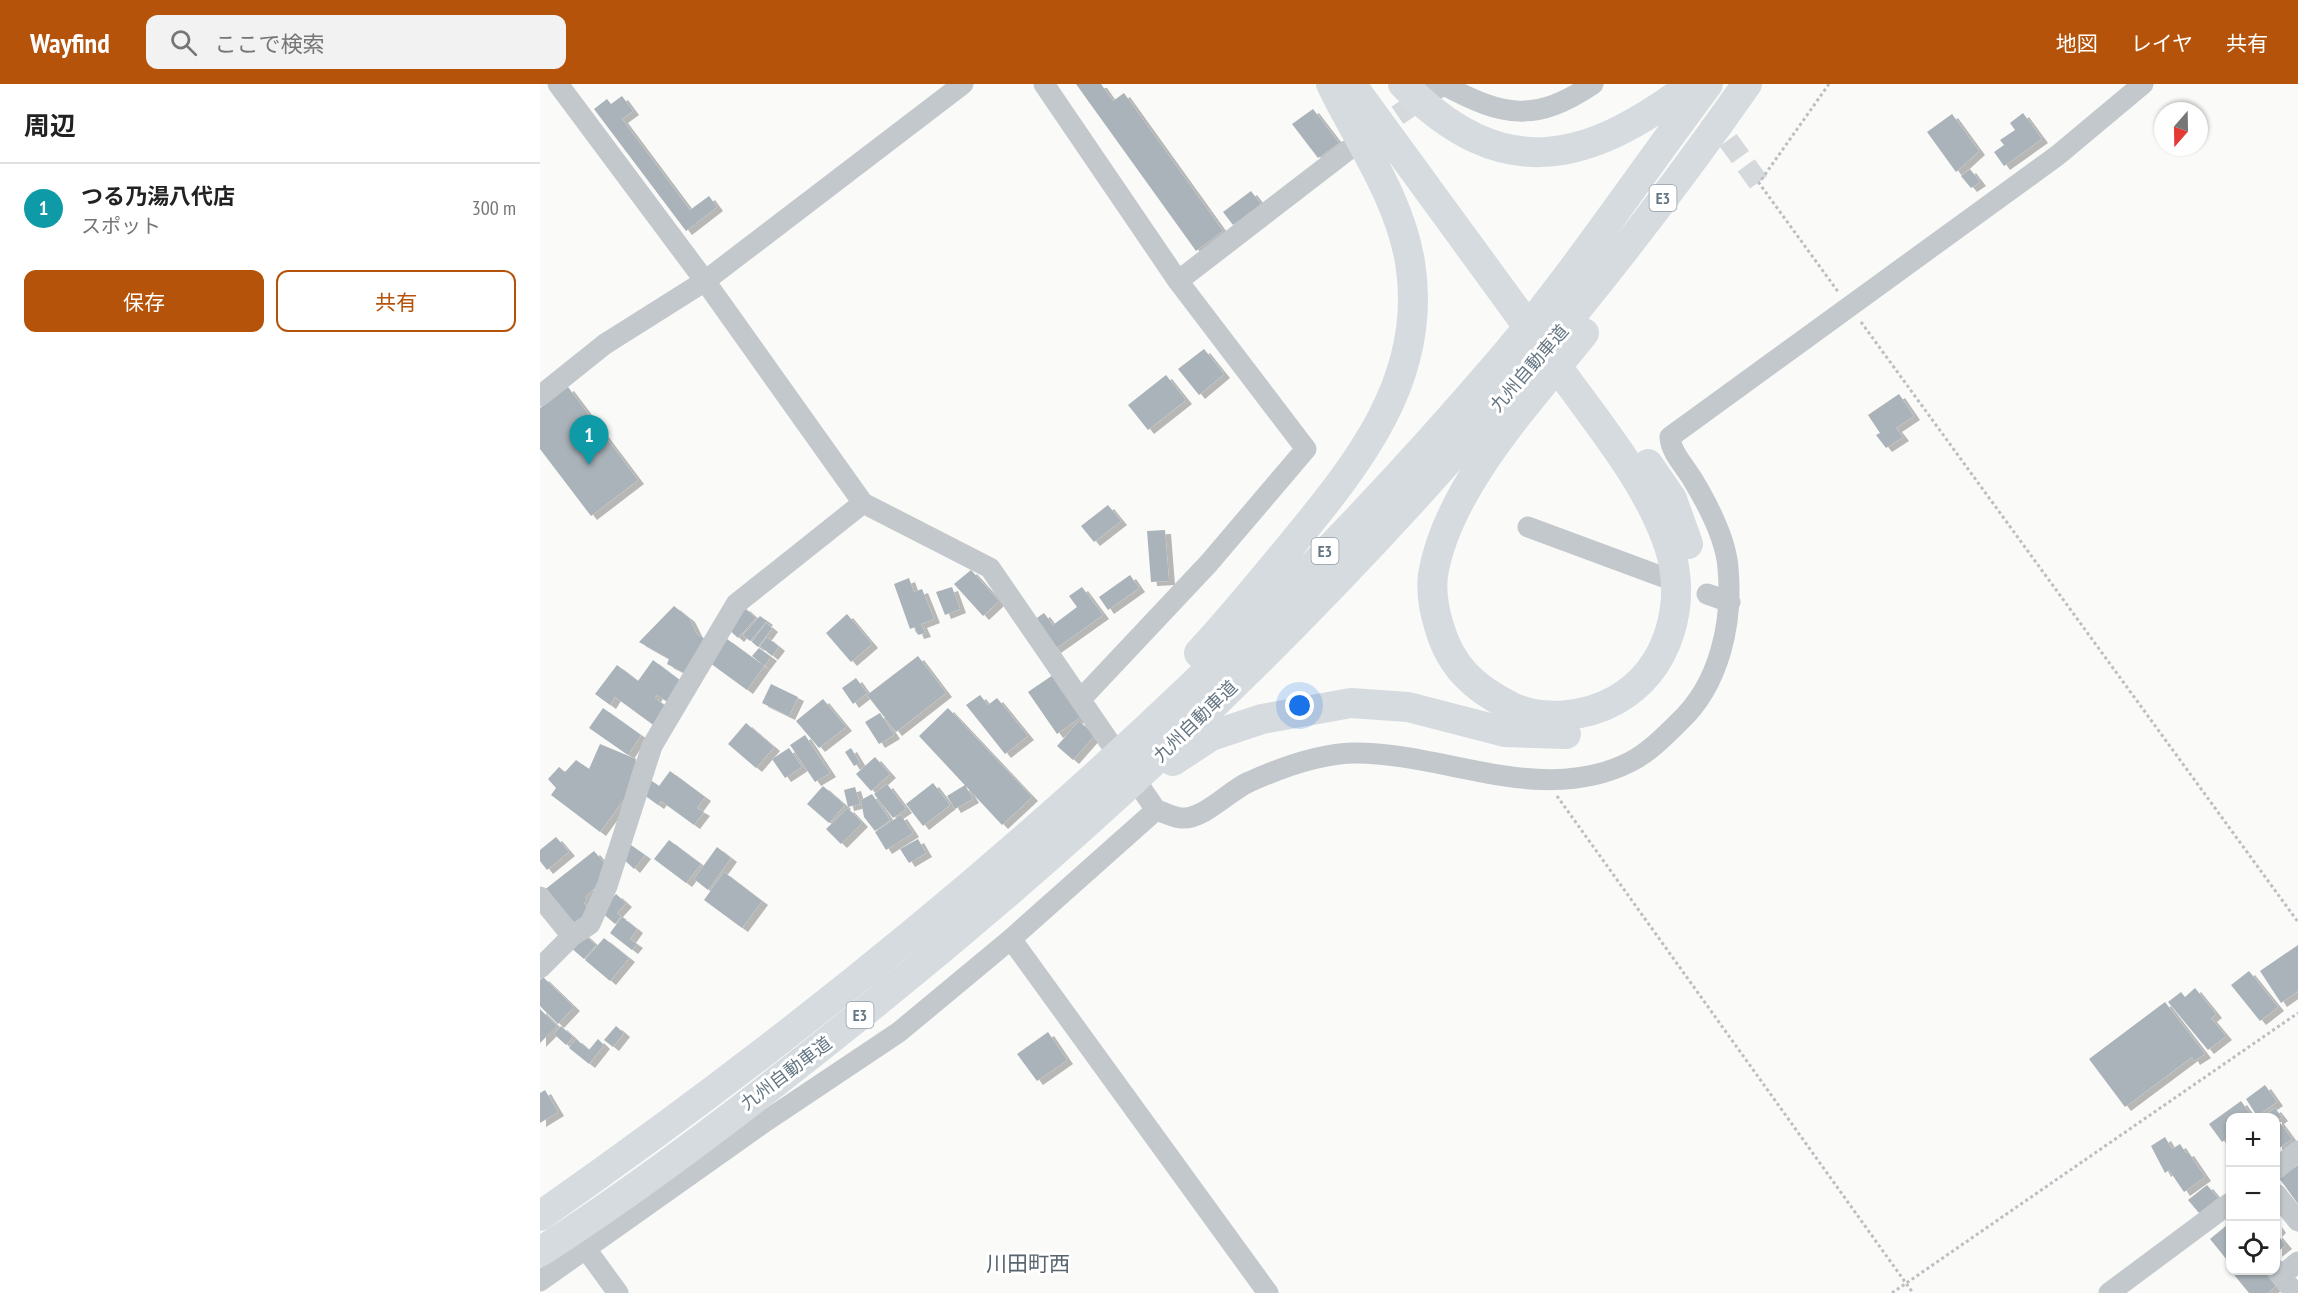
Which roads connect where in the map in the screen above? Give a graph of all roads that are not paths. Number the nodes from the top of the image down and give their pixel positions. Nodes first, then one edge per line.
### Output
1 (558, 84) edge
2 (963, 84) edge
3 (1044, 84) edge
4 (1330, 84) edge
5 (1351, 84) edge
6 (1374, 84) edge
7 (1593, 84) edge
8 (1692, 84) edge
9 (1708, 84) edge
10 (1747, 84) edge
11 (2143, 84) edge
12 (1417, 88) edge
13 (1347, 150) dead end
14 (705, 281) junction
15 (1178, 281) junction
16 (1515, 382) junction
17 (540, 396) edge
18 (864, 503) junction
19 (1528, 527) dead end
20 (1664, 577) dead end
21 (1707, 594) dead end
22 (1730, 602) junction
23 (1081, 699) junction
24 (1136, 728) junction
25 (1166, 759) junction
26 (1156, 810) junction
27 (540, 897) edge
28 (572, 936) junction
29 (1011, 939) junction
30 (540, 968) edge
31 (2298, 1150) edge
32 (2278, 1167) edge
33 (2280, 1199) edge
34 (2226, 1206) edge
35 (540, 1216) edge
36 (2298, 1221) edge
37 (586, 1249) junction
38 (540, 1252) edge
39 (2298, 1262) edge
40 (2280, 1272) edge
41 (2280, 1275) edge
42 (540, 1281) edge
43 (618, 1293) edge
44 (1268, 1293) edge
45 (2109, 1293) edge
46 (2295, 1293) edge

1 - 14 street
2 - 14 street
3 - 15 street
4 - 24 highway
5 - 16 highway
6 - 25 highway
7 - 12 street
8 - 12 highway
9 - 16 highway, 九州自動車道 / E3
10 - 16 highway, 九州自動車道 / E3
11 - 22 street
13 - 15 street
14 - 17 street
14 - 18 street
15 - 23 street
16 - 24 highway, 九州自動車道 / E3
16 - 25 highway, 九州自動車道 / E3
18 - 23 street
18 - 28 street
19 - 20 street
21 - 22 street
22 - 26 street
23 - 26 street
24 - 35 highway, 九州自動車道 / E3
25 - 38 highway, 九州自動車道 / E3
26 - 29 street
27 - 28 street
28 - 30 street
29 - 37 street
29 - 44 street
31 - 32 street
33 - 36 street
34 - 45 street
37 - 42 street
37 - 43 street
39 - 40 street
41 - 46 street

